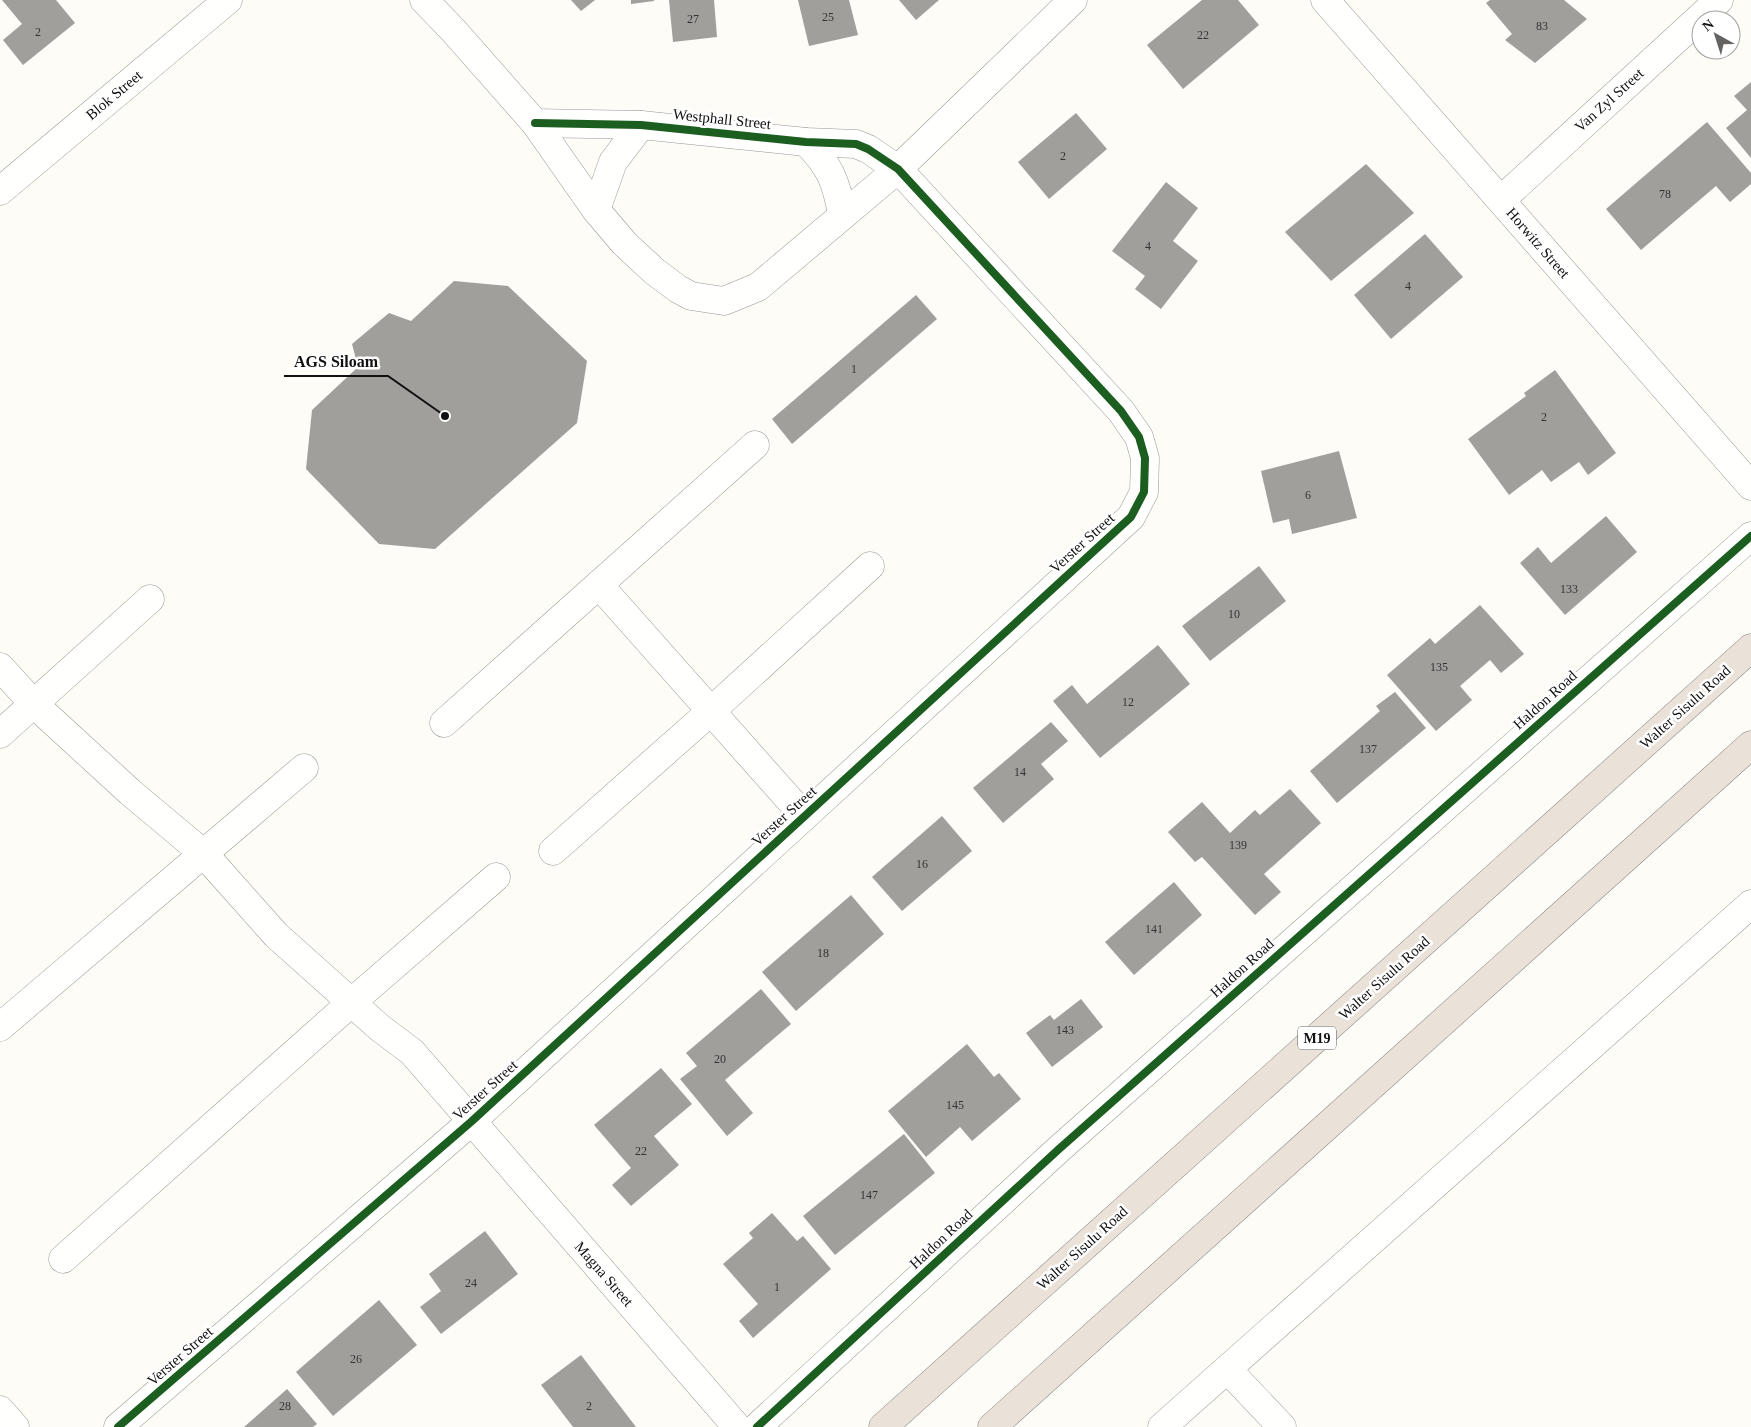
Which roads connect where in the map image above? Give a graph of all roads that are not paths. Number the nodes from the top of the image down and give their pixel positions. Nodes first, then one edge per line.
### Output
1 (228, 0) edge
2 (424, 0) edge
3 (1073, 0) edge
4 (1325, 0) edge
5 (1719, 0) edge
6 (535, 124) junction
7 (641, 125) junction
8 (806, 142) junction
9 (898, 169) junction
10 (0, 191) edge
11 (1501, 200) junction
12 (596, 210) junction
13 (842, 214) junction
14 (755, 445) dead end
15 (1751, 486) edge
16 (1751, 536) edge
17 (870, 566) dead end
18 (598, 585) junction
19 (150, 600) dead end
20 (1751, 648) edge
21 (0, 667) edge
22 (34, 704) junction
23 (710, 712) junction
24 (444, 724) dead end
25 (0, 734) edge
26 (1751, 744) edge
27 (304, 768) dead end
28 (804, 816) junction
29 (553, 850) dead end
30 (204, 854) junction
31 (496, 877) dead end
32 (1751, 904) edge
33 (352, 1002) junction
34 (0, 1027) edge
35 (472, 1121) junction
36 (62, 1259) dead end
37 (1227, 1369) junction
38 (0, 1410) edge
39 (15, 1427) edge
40 (118, 1427) edge
41 (736, 1427) edge
42 (757, 1427) edge
43 (883, 1427) edge
44 (992, 1427) edge
45 (1162, 1427) edge
46 (1282, 1427) edge

1 - 10 street, Blok Street
2 - 6 street
3 - 9 street
4 - 11 street, Horwitz Street
5 - 11 street, Van Zyl Street
6 - 7 street, Westphall Street
6 - 12 street
7 - 8 street, Westphall Street
7 - 12 street
8 - 9 street, Westphall Street
8 - 13 street
9 - 13 street
9 - 28 street, Verster Street
11 - 15 street, Horwitz Street
12 - 13 street
14 - 18 street
16 - 42 street, Haldon Road
17 - 23 street
18 - 23 street
18 - 24 street
19 - 22 street
20 - 43 highway, Walter Sisulu Road / M19
21 - 22 street, Magna Street
22 - 25 street
22 - 30 street, Magna Street
23 - 28 street
23 - 29 street
26 - 44 highway
27 - 30 street
28 - 35 street, Verster Street
30 - 33 street, Magna Street
30 - 34 street
31 - 33 street
32 - 37 street
33 - 35 street, Magna Street
33 - 36 street
35 - 40 street, Verster Street
35 - 41 street, Magna Street
37 - 45 street
37 - 46 street
38 - 39 street

